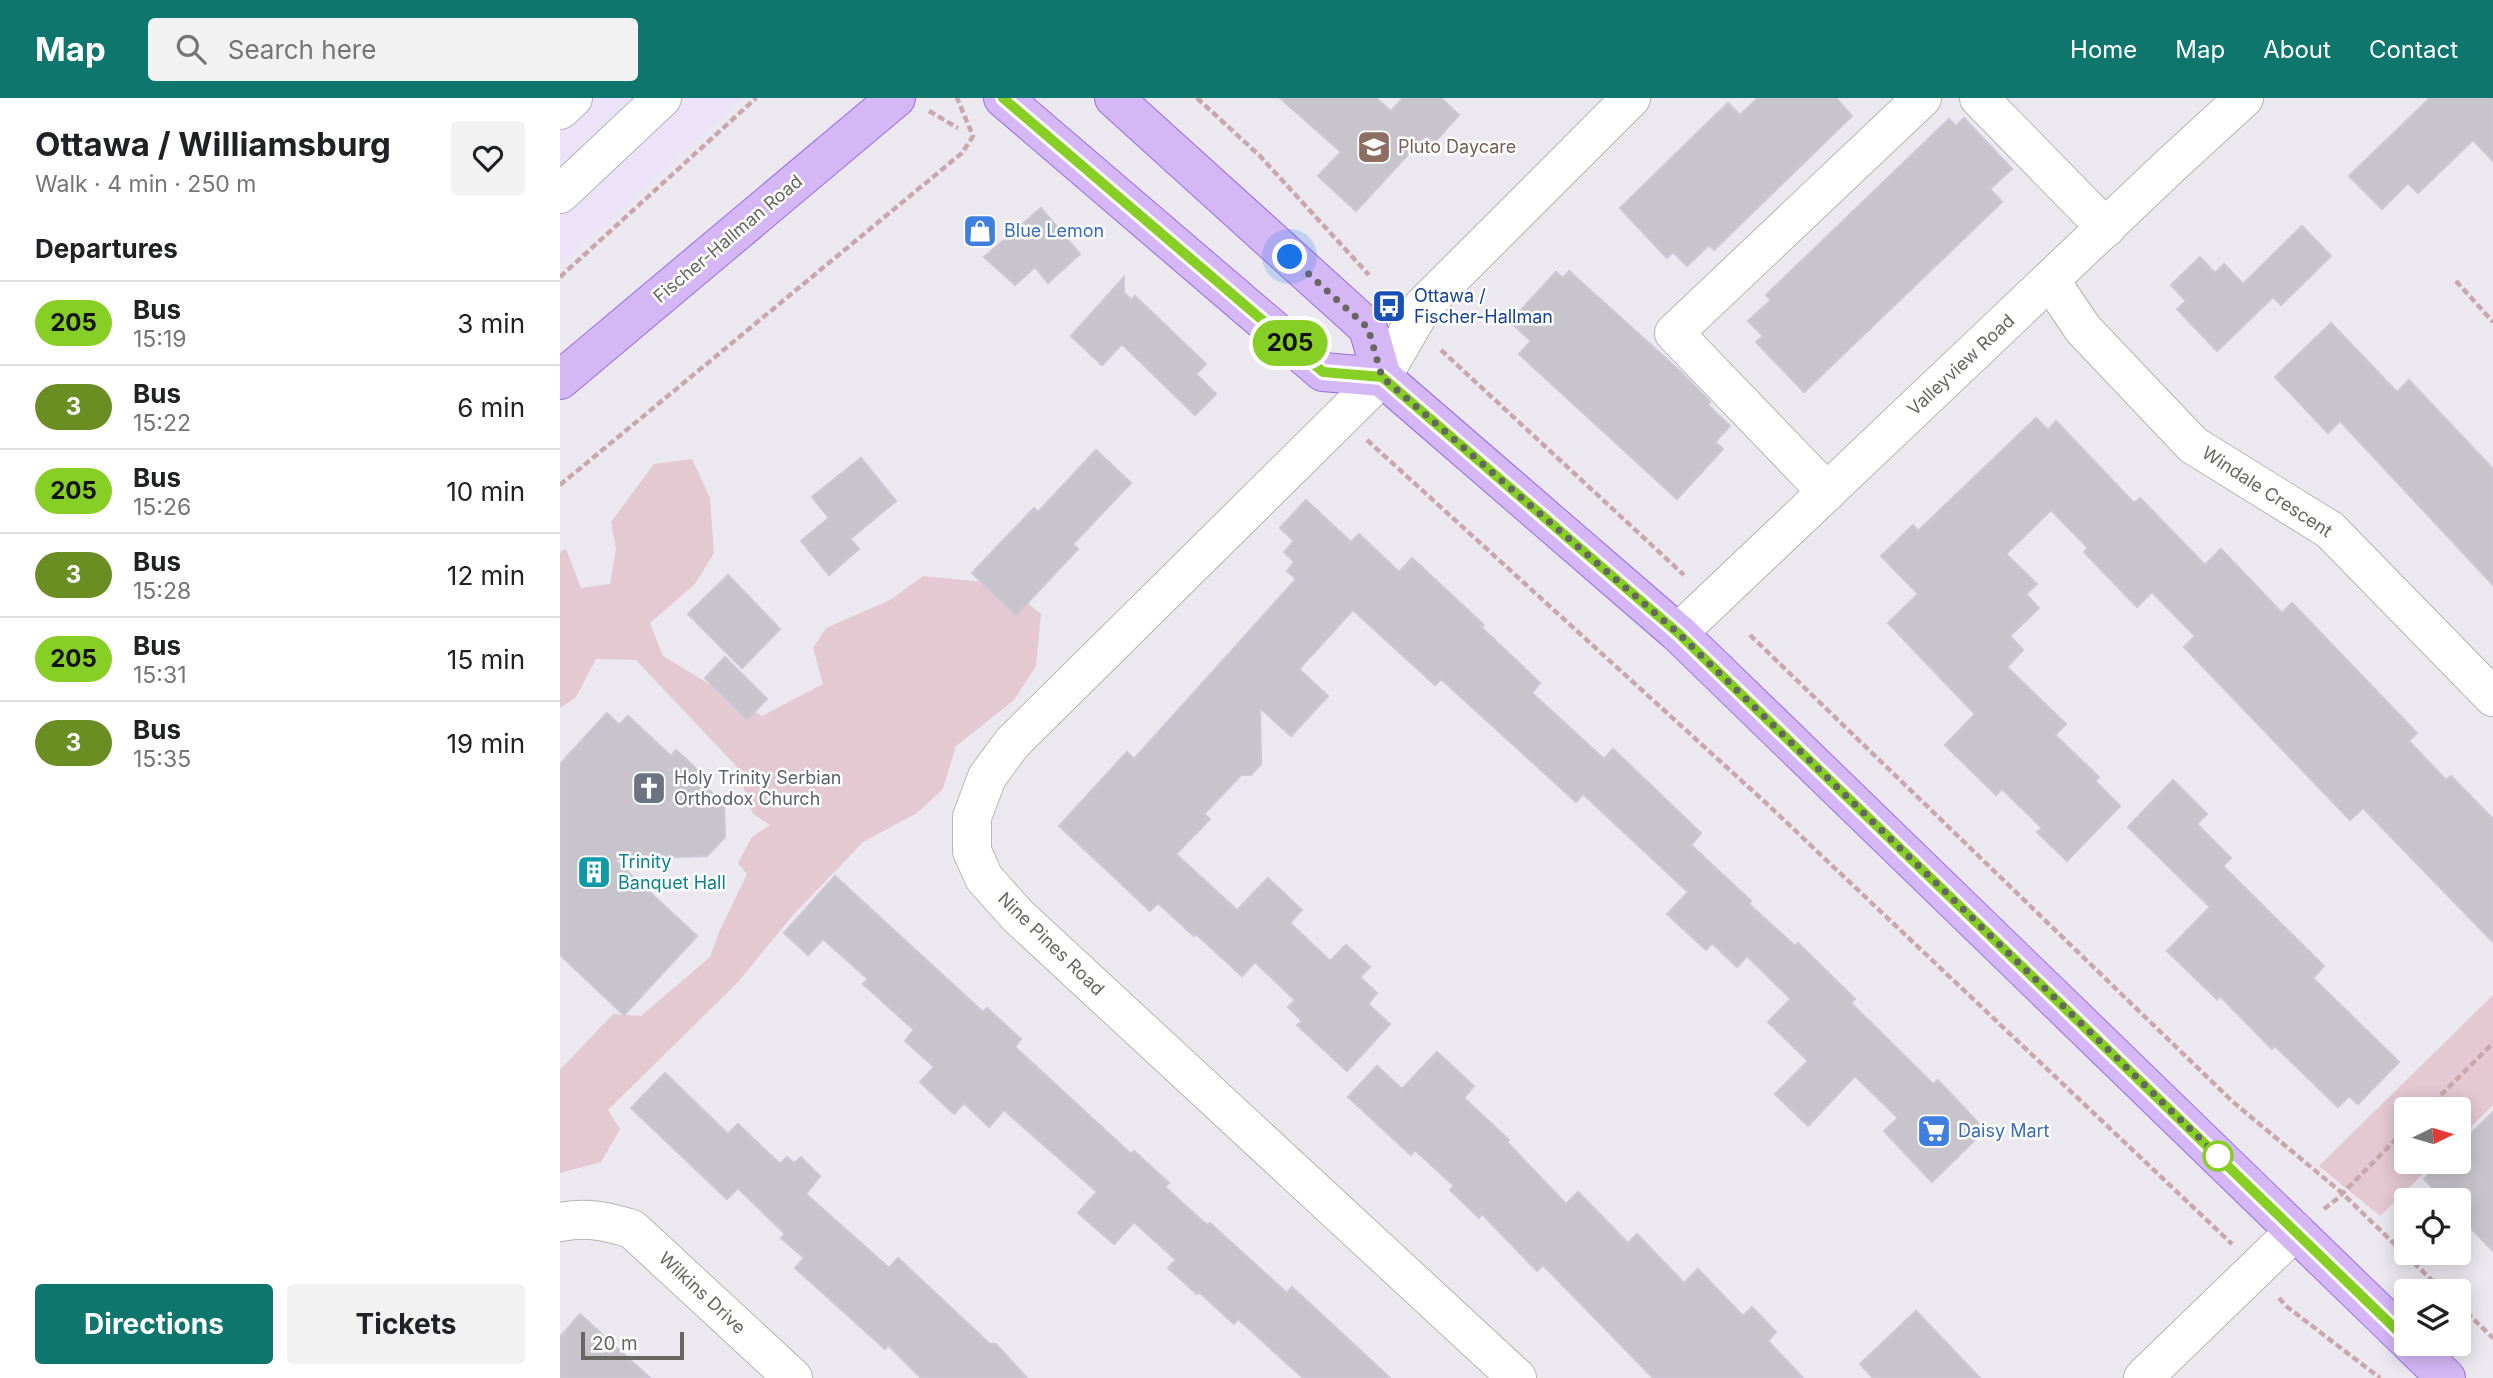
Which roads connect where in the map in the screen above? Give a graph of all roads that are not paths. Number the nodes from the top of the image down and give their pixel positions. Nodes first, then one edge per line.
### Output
1 (573, 98) edge
2 (662, 98) edge
3 (896, 98) edge
4 (1003, 98) edge
5 (1114, 98) edge
6 (1631, 98) edge
7 (1922, 98) edge
8 (1979, 98) edge
9 (2244, 98) edge
10 (560, 110) edge
11 (560, 194) edge
12 (2106, 228) junction
13 (2050, 280) junction
14 (1382, 377) junction
15 (560, 380) edge
16 (1827, 492) junction
17 (1678, 633) junction
18 (2493, 697) edge
19 (560, 1222) edge
20 (2295, 1231) junction
21 (2394, 1327) edge
22 (2423, 1356) edge
23 (793, 1378) edge
24 (1517, 1378) edge
25 (2143, 1378) edge
26 (2446, 1378) edge

1 - 10 street
2 - 11 street
3 - 15 main road, Fischer-Hallman Road
4 - 14 main road
5 - 14 main road
6 - 14 street, Nine Pines Road
7 - 16 street
8 - 12 street
9 - 12 street, Valleyview Road
12 - 13 street, Valleyview Road
13 - 16 street, Valleyview Road
13 - 18 street, Windale Crescent
14 - 17 main road
14 - 24 street, Nine Pines Road
16 - 17 street, Valleyview Road
17 - 20 main road
19 - 23 street, Wilkins Drive
20 - 21 main road
20 - 25 street
22 - 26 main road

